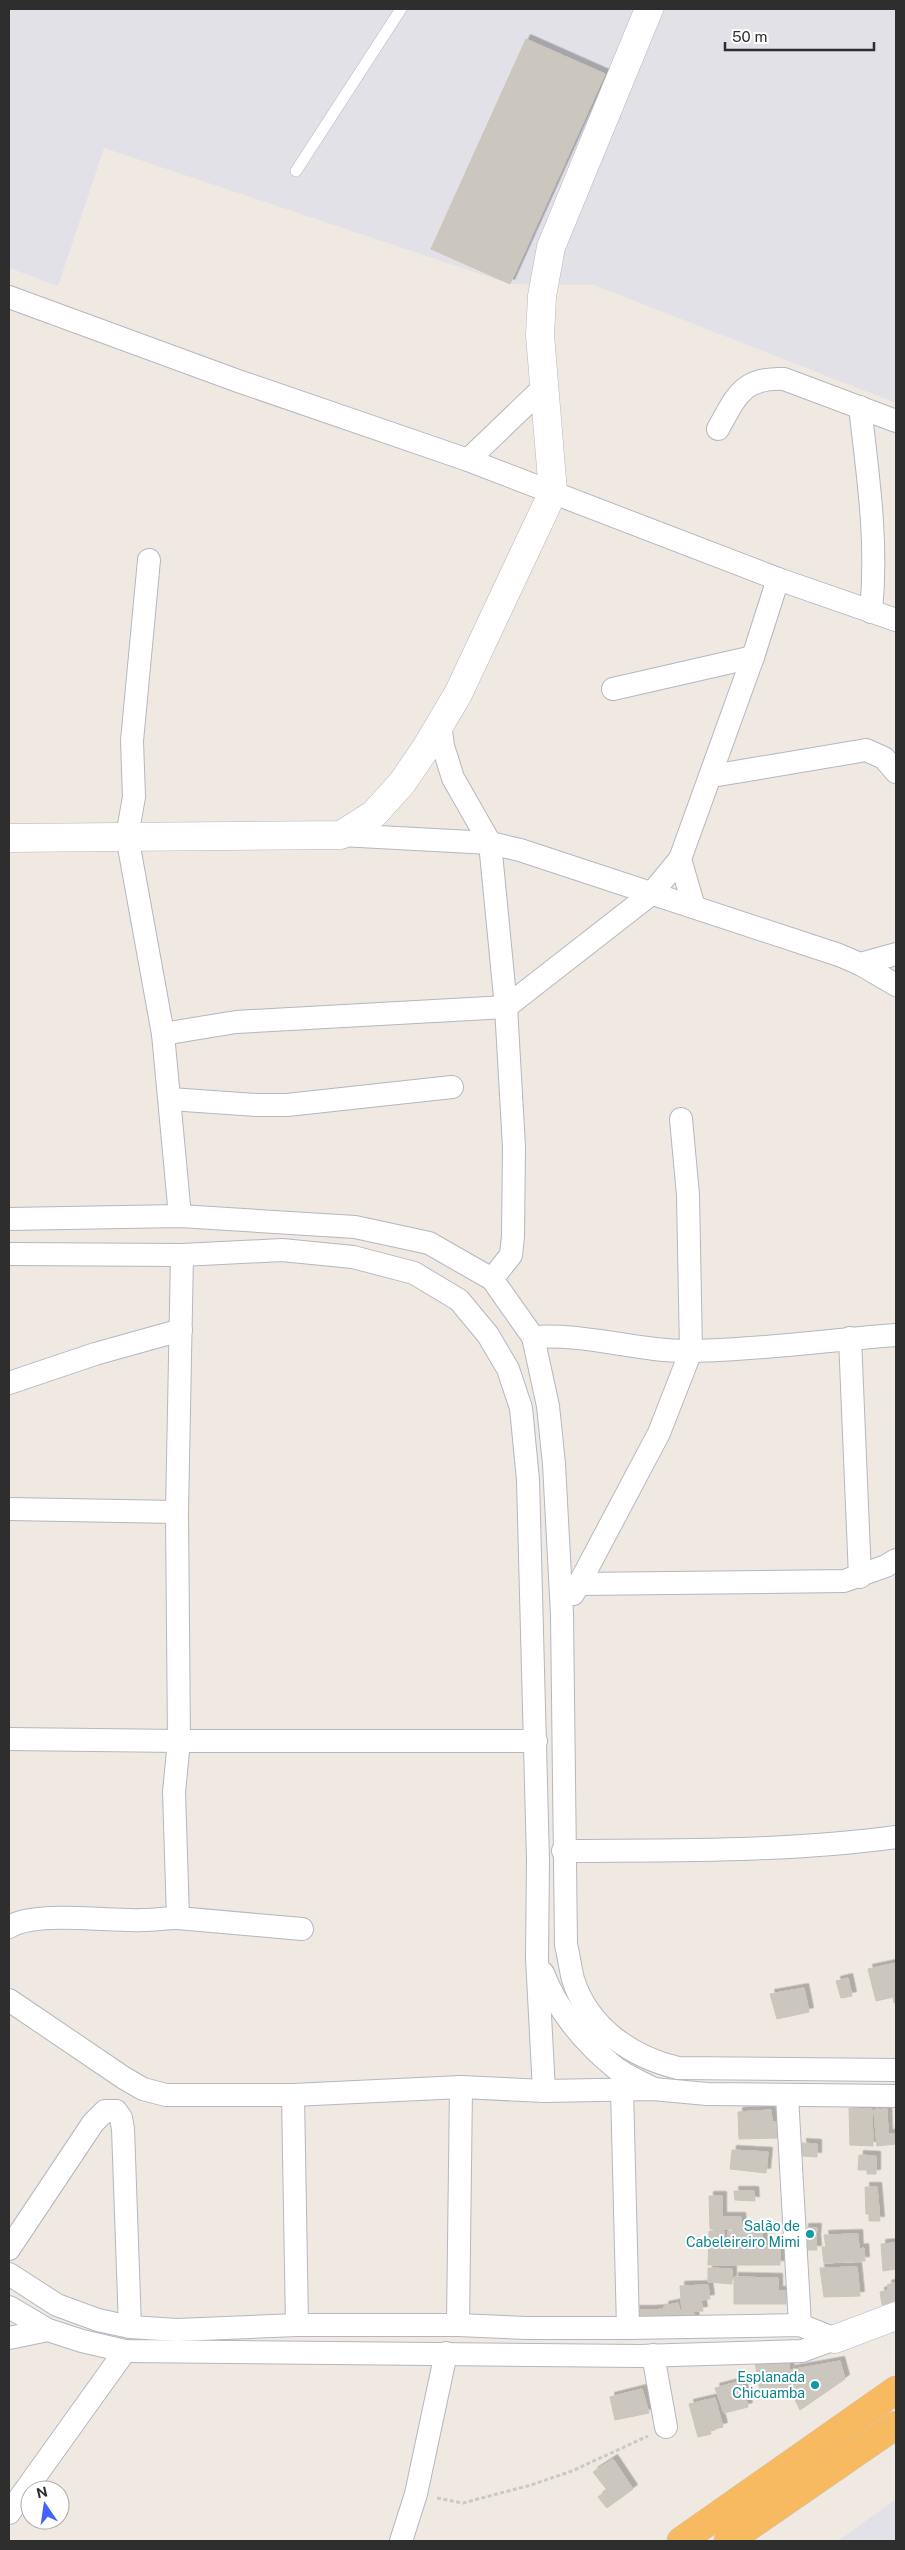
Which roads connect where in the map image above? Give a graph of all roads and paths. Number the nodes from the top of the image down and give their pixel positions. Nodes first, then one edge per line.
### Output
1 (401, 9) edge
2 (648, 9) edge
3 (296, 171) dead end
4 (9, 297) edge
5 (543, 388) junction
6 (860, 407) junction
7 (896, 421) edge
8 (718, 430) dead end
9 (468, 460) junction
10 (553, 492) junction
11 (149, 560) dead end
12 (778, 579) junction
13 (871, 612) junction
14 (896, 620) edge
15 (753, 657) junction
16 (613, 689) dead end
17 (440, 724) junction
18 (896, 772) edge
19 (712, 776) junction
20 (341, 834) junction
21 (127, 836) junction
22 (9, 838) edge
23 (490, 843) junction
24 (680, 859) junction
25 (651, 894) junction
26 (694, 908) junction
27 (896, 954) edge
28 (860, 964) junction
29 (896, 986) edge
30 (506, 1007) junction
31 (163, 1034) junction
32 (452, 1087) dead end
33 (170, 1099) junction
34 (681, 1120) dead end
35 (180, 1216) junction
36 (9, 1219) edge
37 (9, 1254) edge
38 (182, 1255) junction
39 (492, 1279) junction
40 (181, 1330) junction
41 (896, 1335) edge
42 (533, 1337) junction
43 (850, 1338) junction
44 (691, 1351) junction
45 (9, 1383) edge
46 (9, 1510) edge
47 (177, 1512) junction
48 (893, 1564) edge
49 (860, 1577) junction
50 (578, 1584) junction
51 (562, 1614) junction
52 (9, 1739) edge
53 (179, 1741) junction
54 (536, 1741) junction
55 (896, 1837) edge
56 (563, 1851) junction
57 (178, 1918) junction
58 (9, 1927) edge
59 (302, 1928) dead end
60 (537, 1958) junction
61 (9, 2000) edge
62 (896, 2070) edge
63 (133, 2083) junction
64 (461, 2087) junction
65 (622, 2089) junction
66 (653, 2089) junction
67 (544, 2091) junction
68 (293, 2095) junction
69 (787, 2096) junction
70 (896, 2096) edge
71 (116, 2111) junction
72 (9, 2249) edge
73 (9, 2274) edge
74 (9, 2307) edge
75 (896, 2316) edge
76 (458, 2324) junction
77 (297, 2325) junction
78 (800, 2325) junction
79 (130, 2327) junction
80 (628, 2328) junction
81 (48, 2330) junction
82 (9, 2338) edge
83 (835, 2339) junction
84 (126, 2351) junction
85 (446, 2353) junction
86 (653, 2355) junction
87 (896, 2390) edge
88 (896, 2425) edge
89 (666, 2427) joint
90 (857, 2451) junction
91 (416, 2494) junction
92 (9, 2513) edge
93 (401, 2541) edge
94 (681, 2541) edge
95 (728, 2541) edge
96 (749, 2541) edge

1 - 3 lane
2 - 5 street
4 - 9 street
5 - 9 street
5 - 10 street
6 - 7 street
6 - 8 street
6 - 13 street
9 - 10 street
10 - 12 street
10 - 17 street
11 - 21 street
12 - 13 street
12 - 15 street
13 - 14 street
15 - 16 street
15 - 19 street
17 - 20 street
17 - 23 street
18 - 19 street
19 - 24 street
20 - 21 street
20 - 23 street
21 - 22 street
21 - 31 street
23 - 25 street
23 - 30 street
24 - 25 street
24 - 26 street
25 - 26 street
25 - 30 street
26 - 28 street
27 - 28 street
28 - 29 street
30 - 31 street
30 - 39 street
31 - 33 street
32 - 33 street
33 - 35 street
34 - 44 street
35 - 36 street
35 - 39 street
37 - 38 street
38 - 40 street
38 - 54 street
39 - 42 street
40 - 45 street
40 - 47 street
41 - 43 street
42 - 44 street
42 - 51 street
43 - 44 street
43 - 49 street
44 - 50 street
46 - 47 street
47 - 53 street
48 - 49 street
49 - 50 street
50 - 51 street
51 - 56 street
52 - 53 street
53 - 54 street
53 - 57 street
54 - 60 street
55 - 56 street
56 - 62 street
57 - 58 street
57 - 59 street
60 - 66 street
60 - 67 street
61 - 63 street
63 - 68 street
63 - 71 street
64 - 67 street
64 - 68 street
64 - 76 street
65 - 66 street
65 - 67 street
65 - 80 street
66 - 69 street
68 - 77 street
69 - 70 street
69 - 78 street
71 - 72 street
71 - 79 street
73 - 79 street
74 - 81 street
75 - 83 street
76 - 77 street
76 - 80 street
77 - 79 street
78 - 80 street
78 - 83 street
81 - 82 street
81 - 84 street
83 - 86 street
84 - 85 street
84 - 92 street
85 - 86 street
85 - 91 street
86 - 89 street
87 - 94 highway
88 - 90 highway
89 - 91 path
90 - 95 highway
90 - 96 lane
91 - 93 street

